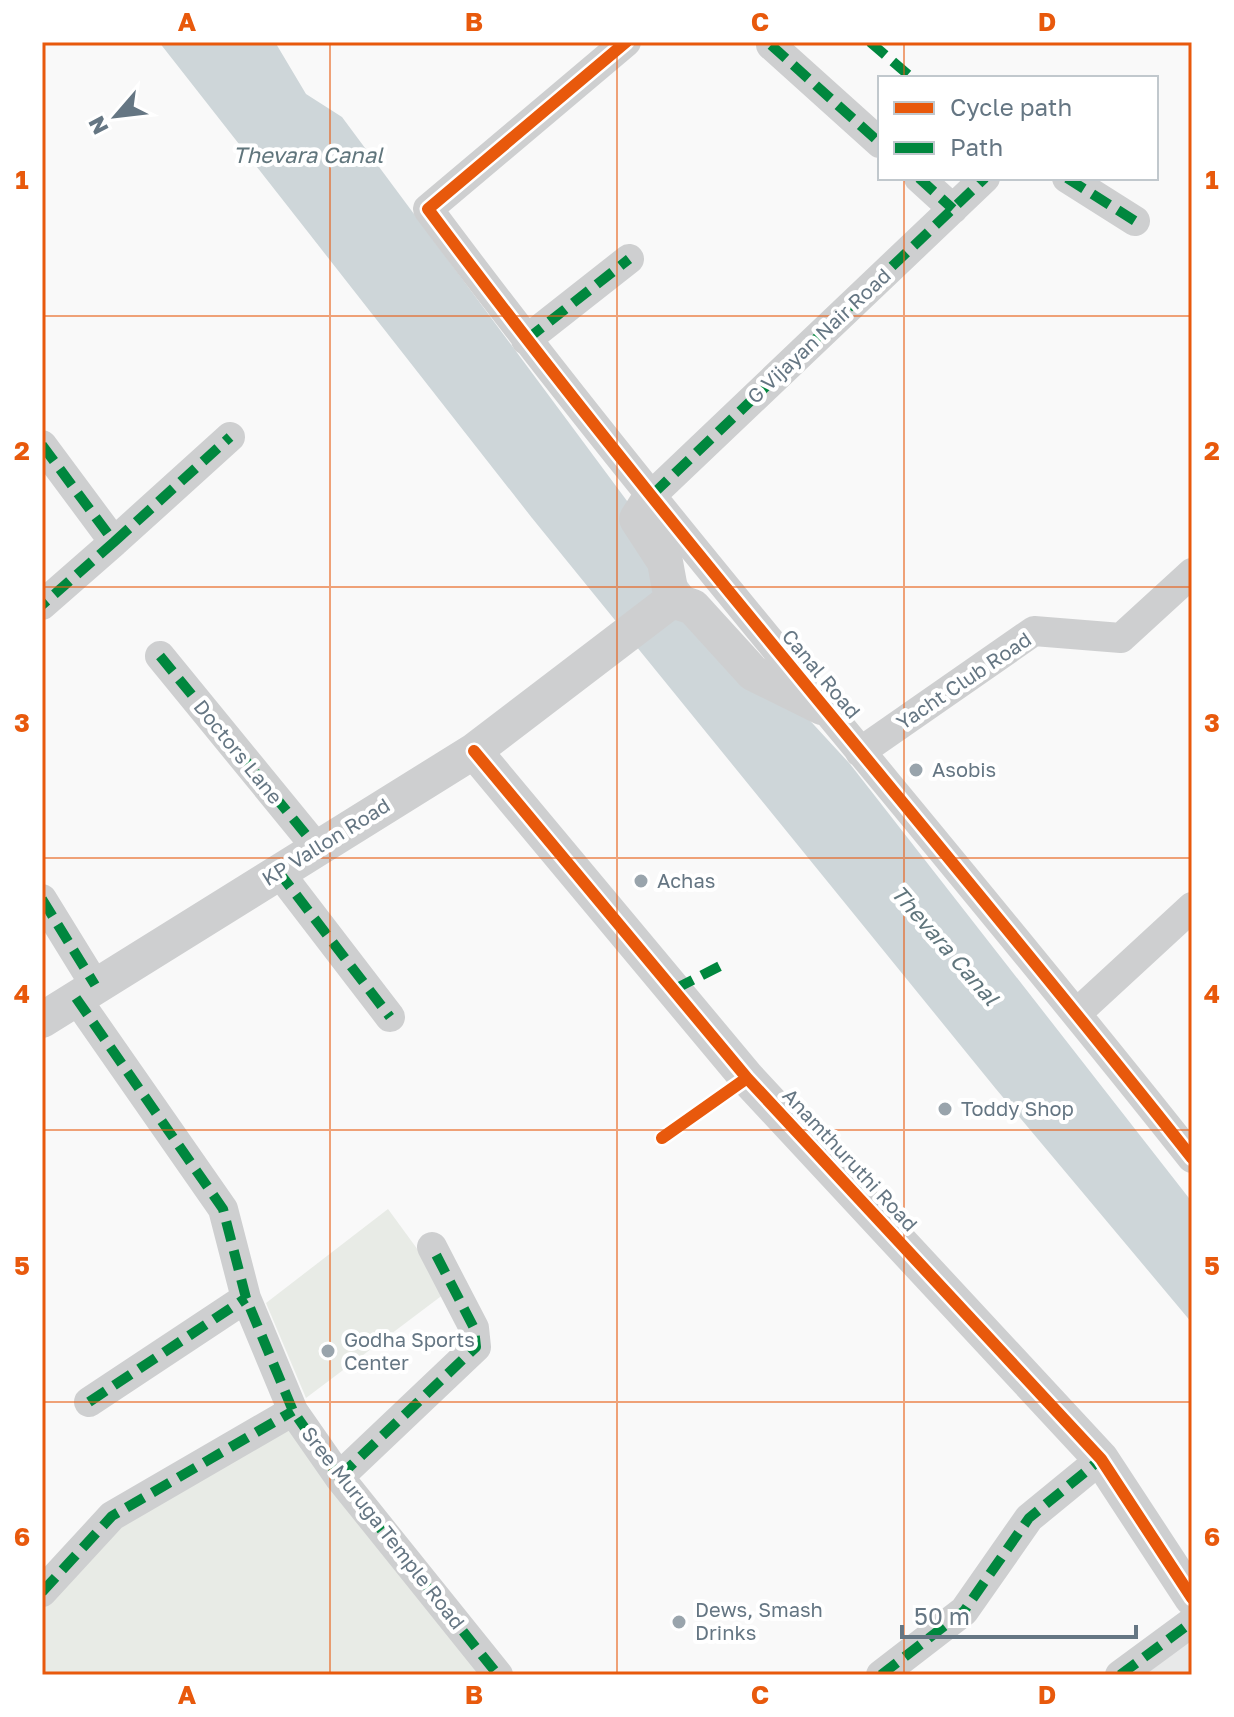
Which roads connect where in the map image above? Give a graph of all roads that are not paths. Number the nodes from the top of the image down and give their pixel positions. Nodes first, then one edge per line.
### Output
1 (626, 42) edge
2 (771, 45) dead end
3 (878, 141) edge
4 (921, 180) edge
5 (983, 180) edge
6 (1070, 180) edge
7 (953, 209) junction
8 (1135, 221) dead end
9 (629, 259) dead end
10 (526, 340) junction
11 (230, 437) dead end
12 (42, 445) edge
13 (653, 494) junction
14 (114, 542) junction
15 (1192, 573) edge
16 (672, 600) junction
17 (42, 605) edge
18 (160, 656) dead end
19 (822, 707) junction
20 (474, 751) junction
21 (860, 752) junction
22 (317, 848) junction
23 (278, 871) junction
24 (42, 899) edge
25 (1192, 907) edge
26 (86, 991) junction
27 (1077, 1013) junction
28 (390, 1017) dead end
29 (42, 1020) edge
30 (1192, 1158) edge
31 (432, 1247) dead end
32 (246, 1298) junction
33 (89, 1402) dead end
34 (293, 1411) junction
35 (1101, 1459) junction
36 (339, 1477) junction
37 (42, 1592) edge
38 (1192, 1598) edge
39 (1192, 1622) edge
40 (498, 1675) edge
41 (881, 1675) edge
42 (1120, 1675) edge

1 - 10 street, Canal Road
2 - 3 street
4 - 7 street
5 - 7 street, G Vijayan Nair Road
6 - 8 street
7 - 13 street, G Vijayan Nair Road
9 - 10 street
10 - 13 street, Canal Road
11 - 14 street
12 - 14 street
13 - 16 street
13 - 19 street, Canal Road
14 - 17 street
15 - 21 street, Yacht Club Road
16 - 19 street
16 - 20 street, KP Vallon Road
18 - 22 street, Doctors Lane
19 - 21 street, Canal Road
20 - 22 street, KP Vallon Road
20 - 35 street, Anamthuruthi Road
21 - 27 street, Canal Road
22 - 23 street, KP Vallon Road
23 - 26 street, KP Vallon Road
23 - 28 street
24 - 26 street, Sree Muruga Temple Road
25 - 27 street
26 - 29 street, KP Vallon Road
26 - 32 street, Sree Muruga Temple Road
27 - 30 street, Canal Road
31 - 36 street
32 - 33 street
32 - 34 street, Sree Muruga Temple Road
34 - 36 street, Sree Muruga Temple Road
34 - 37 street
35 - 38 street, Anamthuruthi Road
35 - 41 street
36 - 40 street, Sree Muruga Temple Road
39 - 42 street

